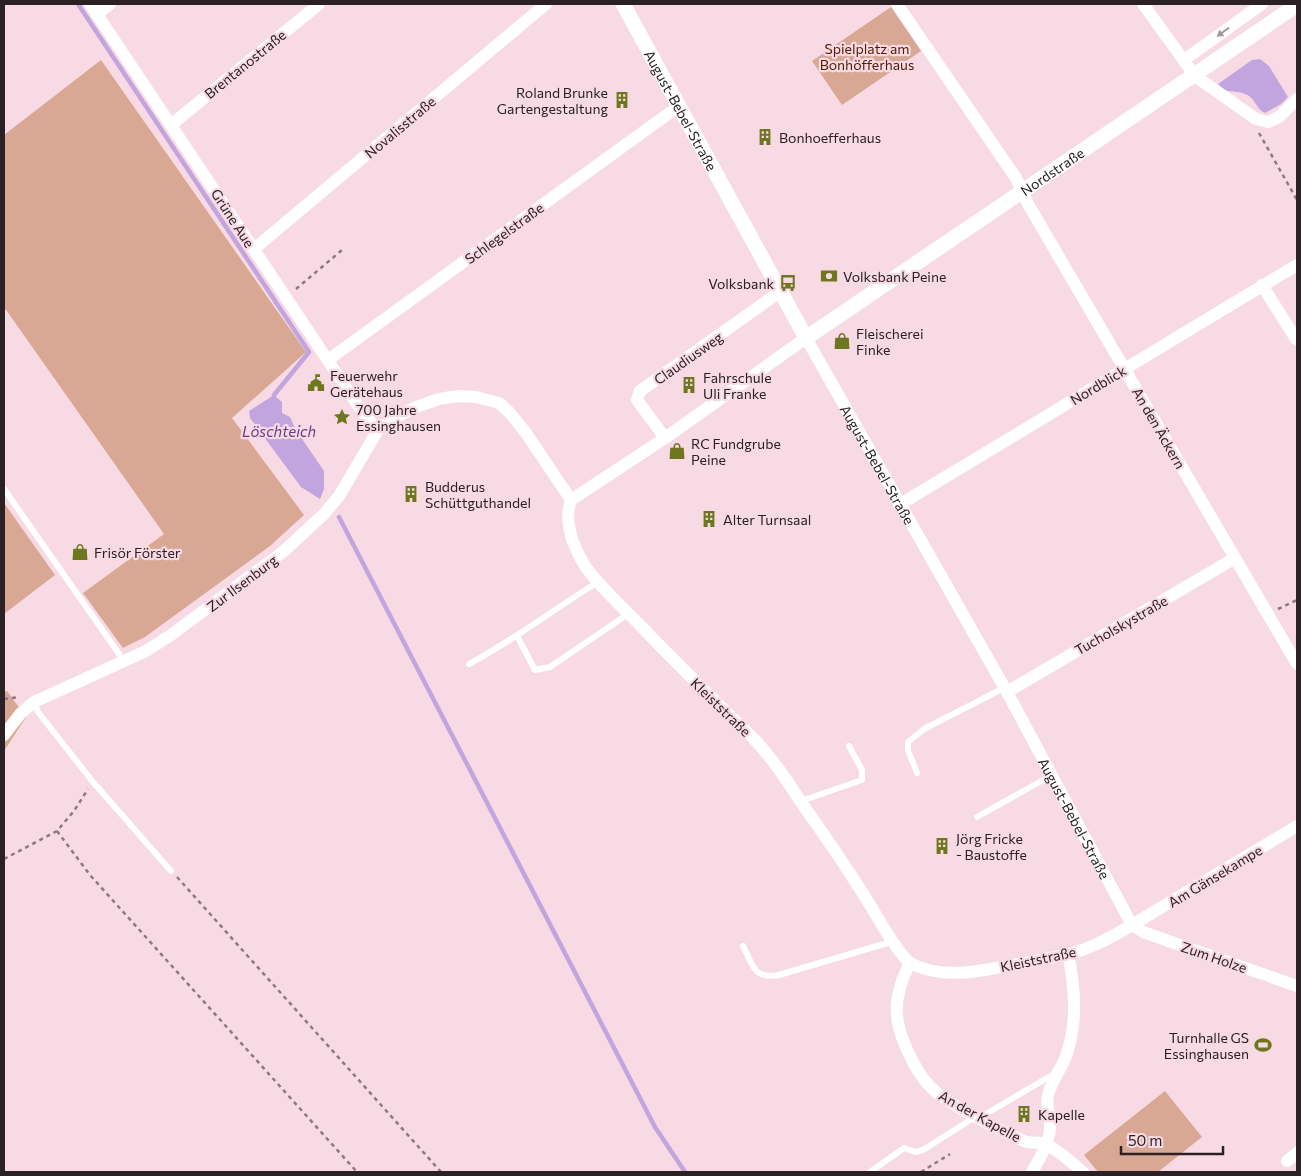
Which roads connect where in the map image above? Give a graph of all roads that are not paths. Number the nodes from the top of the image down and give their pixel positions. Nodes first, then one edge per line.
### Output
1 (110, 4) edge
2 (319, 4) edge
3 (546, 4) edge
4 (623, 4) edge
5 (897, 4) edge
6 (1143, 4) edge
7 (1262, 4) edge
8 (1297, 5) edge
9 (94, 9) edge
10 (1184, 60) junction
11 (1195, 76) junction
12 (1297, 99) edge
13 (679, 106) junction
14 (171, 125) junction
15 (1023, 192) junction
16 (254, 249) junction
17 (1297, 265) edge
18 (1262, 285) junction
19 (781, 291) junction
20 (806, 338) junction
21 (1296, 339) dead end
22 (328, 360) junction
23 (1124, 368) junction
24 (378, 430) junction
25 (665, 438) junction
26 (4, 489) edge
27 (571, 500) junction
28 (899, 506) junction
29 (1235, 558) junction
30 (598, 582) junction
31 (628, 614) junction
32 (517, 636) junction
33 (124, 661) junction
34 (469, 664) dead end
35 (1297, 664) edge
36 (1005, 690) junction
37 (34, 702) junction
38 (4, 735) edge
39 (849, 746) dead end
40 (918, 773) dead end
41 (1052, 775) junction
42 (801, 801) junction
43 (978, 817) dead end
44 (1297, 826) edge
45 (171, 871) road end
46 (1132, 925) junction
47 (894, 941) junction
48 (743, 946) dead end
49 (1068, 954) junction
50 (910, 963) junction
51 (1297, 986) edge
52 (1058, 1073) junction
53 (978, 1117) junction
54 (1045, 1144) junction
55 (870, 1172) edge
56 (1032, 1172) edge
57 (1083, 1172) edge

1 - 9 street
2 - 14 street, Brentanostraße
3 - 16 street, Novalisstraße
4 - 13 street, August-Bebel-Straße
5 - 15 street, An den Äckern
6 - 10 street
7 -> 10 street
8 - 11 street, Nordstraße
9 - 14 street, Grüne Aue
10 - 11 street
11 - 12 street
11 - 15 street, Nordstraße
13 - 19 street, August-Bebel-Straße
13 - 22 street, Schlegelstraße
14 - 16 street, Grüne Aue
15 - 20 street, Nordstraße
15 - 23 street, An den Äckern
16 - 22 street, Grüne Aue
17 - 18 street, Nordblick
18 - 21 street
18 - 23 street, Nordblick
19 - 20 street, August-Bebel-Straße
19 - 25 street, Claudiusweg
20 - 25 street
20 - 28 street, August-Bebel-Straße
22 - 24 street, Grüne Aue
23 - 28 street, Nordblick
23 - 29 street, An den Äckern
24 - 27 street, Zur Ilsenburg
24 - 33 street, Zur Ilsenburg
25 - 27 street
26 - 33 lane
27 - 30 street, Kleiststraße
28 - 36 street, August-Bebel-Straße
29 - 35 street, An den Äckern
29 - 36 street, Tucholskystraße
30 - 31 street, Kleiststraße
30 - 32 lane
31 - 32 lane
31 - 42 street, Kleiststraße
32 - 34 lane
33 - 37 street, Zur Ilsenburg
36 - 40 lane
36 - 41 street, August-Bebel-Straße
37 - 38 street
37 - 45 lane
39 - 42 lane
41 - 43 lane
41 - 46 street, August-Bebel-Straße
42 - 47 street, Kleiststraße
44 - 46 street, Am Gänsekampe
46 - 49 street, Kleiststraße
46 - 51 street, Zum Holze
47 - 48 lane
47 - 50 street, Kleiststraße
49 - 50 street, Kleiststraße
49 - 52 street
50 - 53 street, An der Kapelle
52 - 53 lane
52 - 54 street
53 - 54 street, An der Kapelle
53 - 55 lane
54 - 56 street
54 - 57 street, An der Kapelle

